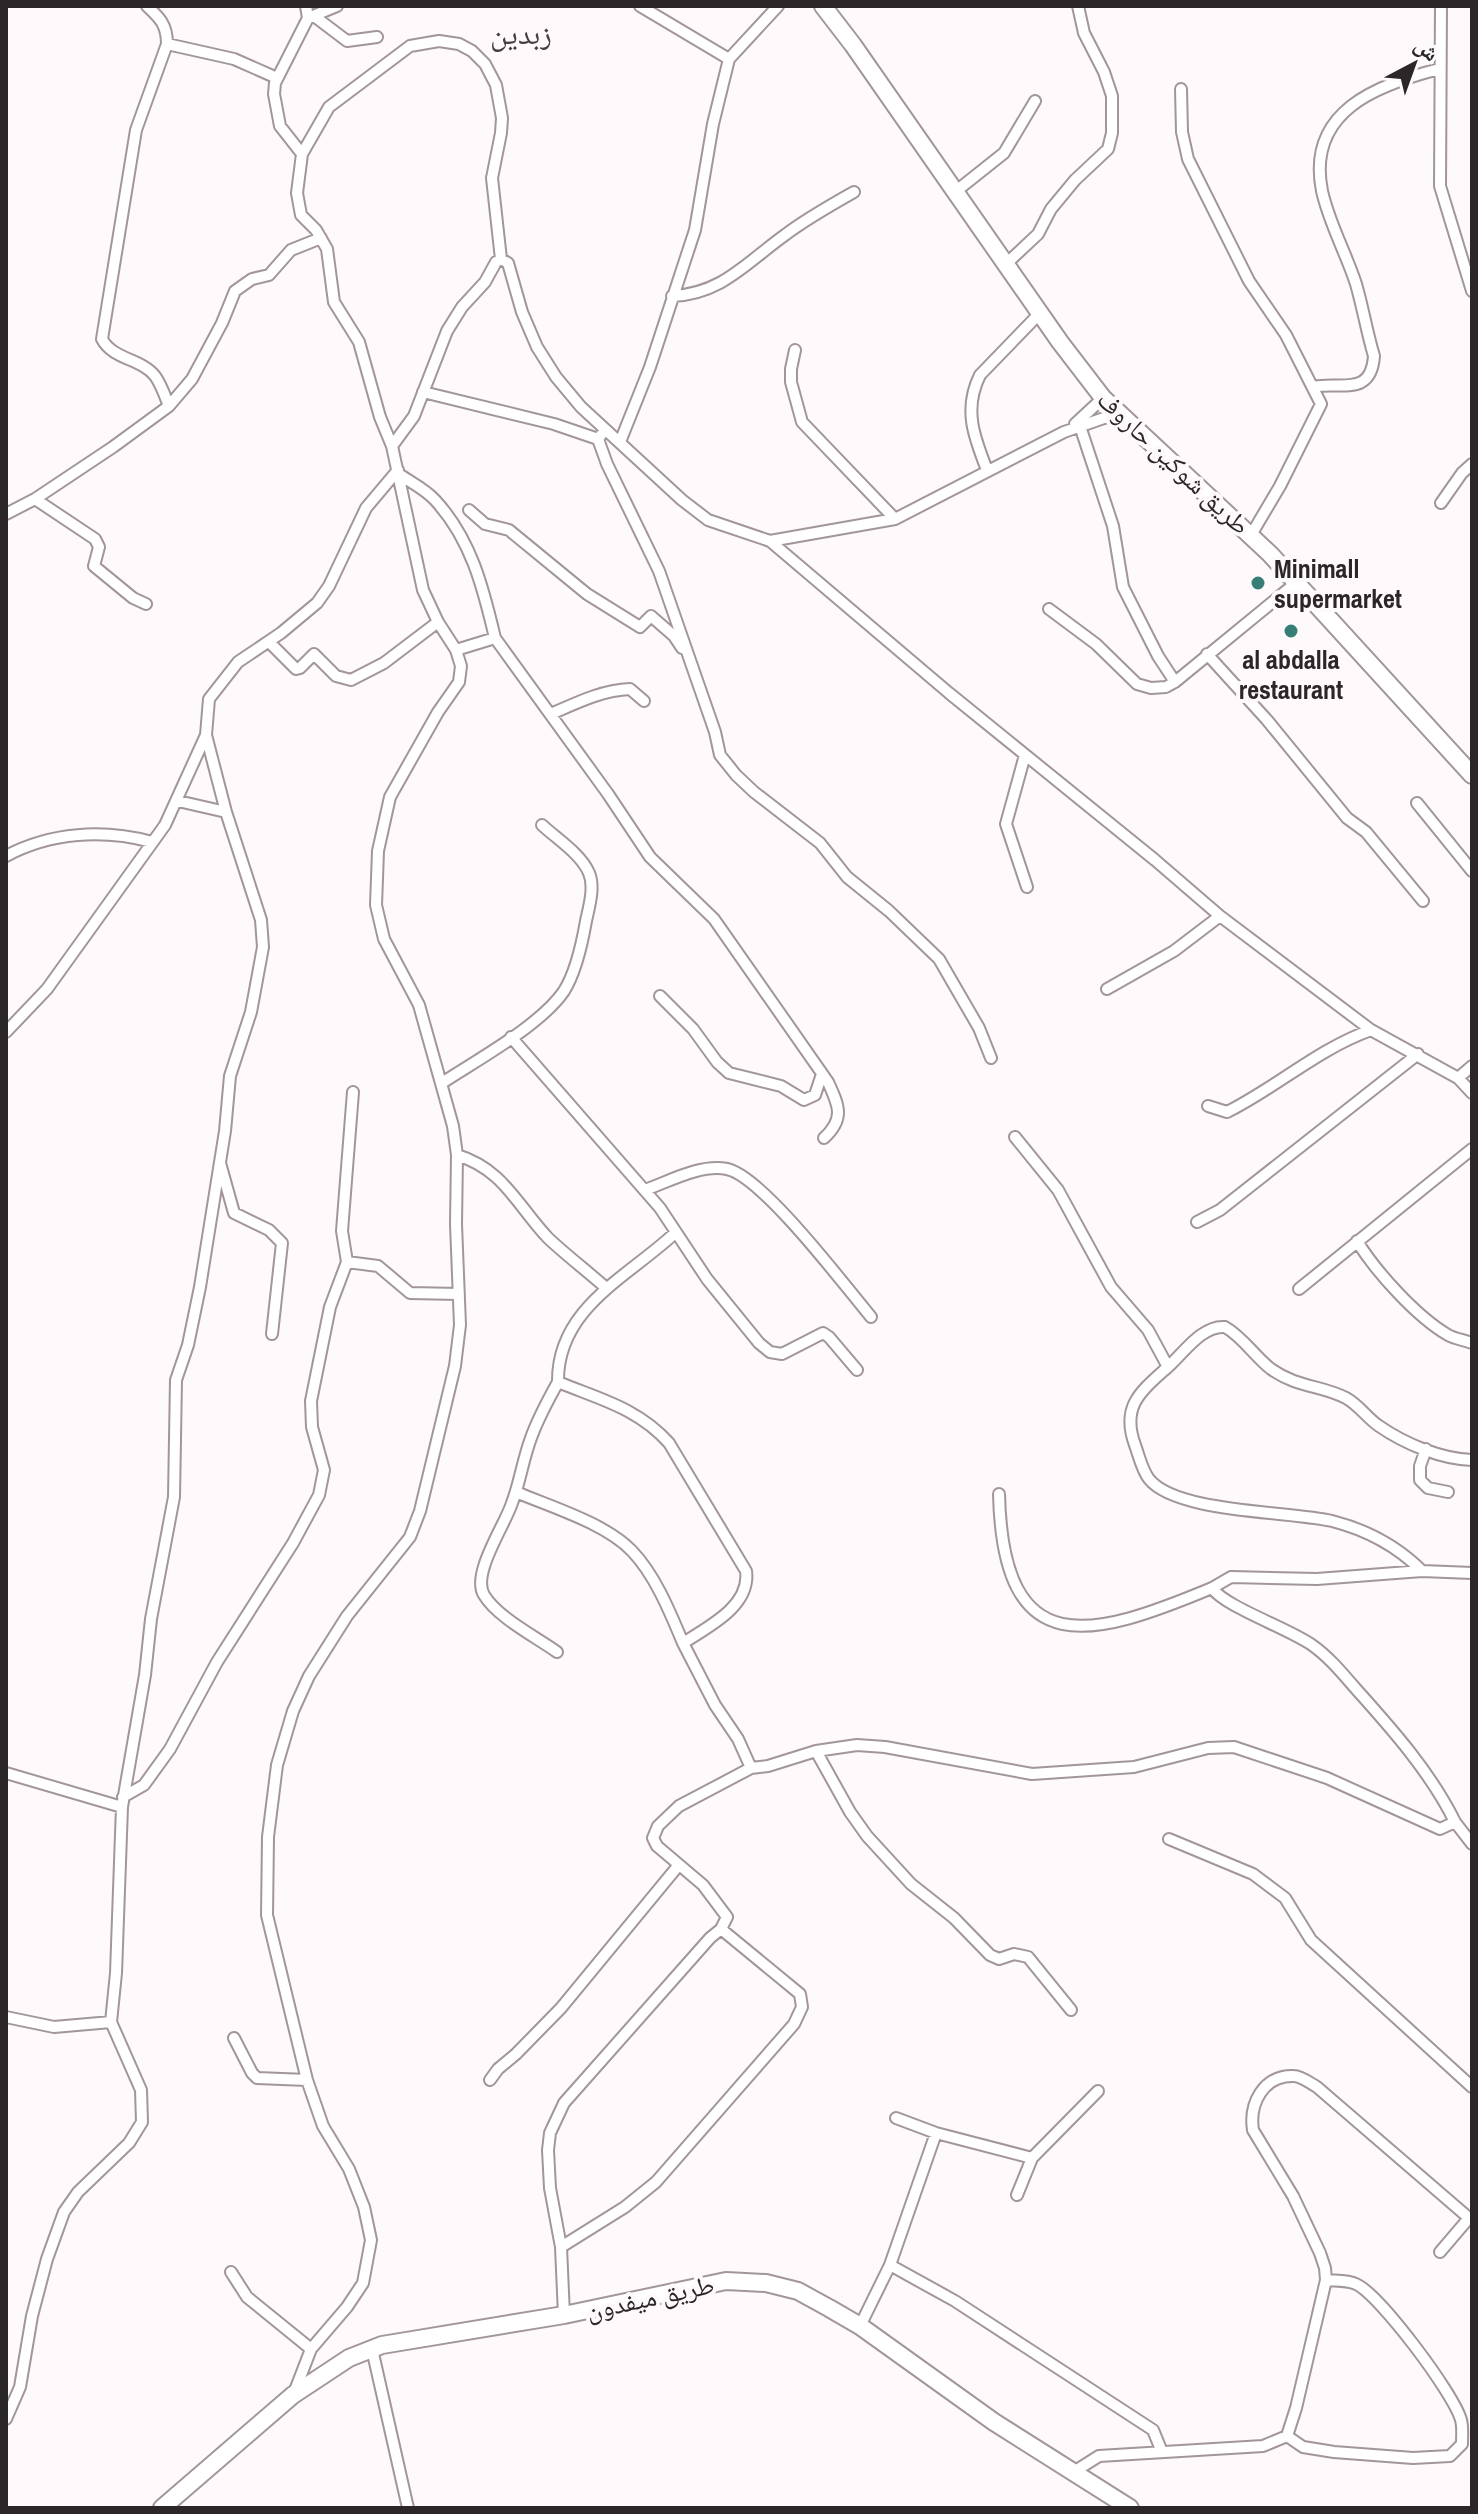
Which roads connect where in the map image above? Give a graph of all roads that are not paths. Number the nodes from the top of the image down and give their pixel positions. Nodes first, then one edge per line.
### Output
1 (147, 6) edge
2 (306, 6) edge
3 (337, 6) edge
4 (640, 6) edge
5 (778, 6) edge
6 (1078, 6) edge
7 (1441, 6) edge
8 (822, 7) edge
9 (311, 17) junction
10 (377, 37) dead end
11 (167, 44) junction
12 (729, 59) junction
13 (1439, 69) junction
14 (277, 78) junction
15 (1181, 89) dead end
16 (1035, 101) dead end
17 (302, 154) junction
18 (854, 192) dead end
19 (955, 192) junction
20 (321, 238) junction
21 (501, 259) junction
22 (1006, 264) junction
23 (1472, 291) edge
24 (672, 296) junction
25 (1040, 313) junction
26 (795, 350) dead end
27 (1313, 387) junction
28 (423, 392) junction
29 (1103, 398) junction
30 (169, 406) junction
31 (1120, 415) junction
32 (1079, 424) junction
33 (605, 429) junction
34 (598, 439) junction
35 (620, 442) junction
36 (392, 446) junction
37 (1472, 464) edge
38 (987, 470) junction
39 (398, 472) junction
40 (35, 499) junction
41 (1441, 503) dead end
42 (469, 510) dead end
43 (6, 514) edge
44 (895, 519) junction
45 (1251, 535) junction
46 (770, 541) junction
47 (1297, 582) junction
48 (146, 604) dead end
49 (1049, 609) dead end
50 (438, 622) junction
51 (495, 638) junction
52 (269, 642) junction
53 (456, 650) junction
54 (1207, 654) junction
55 (690, 659) junction
56 (1175, 682) junction
57 (644, 701) dead end
58 (551, 714) junction
59 (206, 735) junction
60 (1025, 755) junction
61 (1472, 775) edge
62 (178, 801) junction
63 (1417, 803) dead end
64 (226, 812) junction
65 (542, 825) dead end
66 (152, 842) junction
67 (6, 856) edge
68 (1472, 871) edge
69 (1027, 887) dead end
70 (1423, 901) dead end
71 (1220, 916) junction
72 (1107, 989) dead end
73 (660, 996) dead end
74 (1371, 1030) junction
75 (6, 1032) edge
76 (511, 1037) junction
77 (1418, 1054) junction
78 (991, 1058) dead end
79 (1472, 1066) edge
80 (822, 1074) junction
81 (1458, 1078) junction
82 (442, 1083) junction
83 (353, 1092) dead end
84 (1472, 1093) edge
85 (1208, 1106) dead end
86 (1015, 1137) dead end
87 (824, 1138) dead end
88 (1472, 1149) edge
89 (457, 1155) junction
90 (219, 1161) junction
91 (645, 1190) junction
92 (1197, 1222) dead end
93 (675, 1233) junction
94 (1357, 1241) junction
95 (347, 1262) junction
96 (605, 1287) junction
97 (1299, 1289) dead end
98 (459, 1294) junction
99 (871, 1317) dead end
100 (272, 1334) dead end
101 (1472, 1343) edge
102 (1168, 1367) junction
103 (857, 1370) dead end
104 (558, 1382) junction
105 (1426, 1449) junction
106 (1472, 1460) edge
107 (516, 1492) junction
108 (1448, 1492) dead end
109 (999, 1494) dead end
110 (1422, 1571) junction
111 (1472, 1573) edge
112 (1212, 1588) junction
113 (683, 1643) junction
114 (557, 1652) dead end
115 (816, 1751) junction
116 (751, 1768) junction
117 (6, 1773) edge
118 (122, 1802) junction
119 (1455, 1822) junction
120 (1169, 1839) dead end
121 (1472, 1844) edge
122 (678, 1866) junction
123 (721, 1929) junction
124 (1071, 2010) dead end
125 (6, 2017) edge
126 (111, 2022) junction
127 (234, 2038) dead end
128 (307, 2080) junction
129 (490, 2080) dead end
130 (1472, 2087) edge
131 (1098, 2091) dead end
132 (896, 2118) dead end
133 (936, 2133) junction
134 (1032, 2158) junction
135 (1017, 2195) dead end
136 (1470, 2216) edge
137 (561, 2247) junction
138 (1440, 2252) dead end
139 (890, 2265) junction
140 (231, 2272) dead end
141 (1326, 2280) junction
142 (564, 2315) junction
143 (860, 2326) junction
144 (311, 2349) junction
145 (372, 2349) junction
146 (293, 2395) junction
147 (6, 2419) edge
148 (1287, 2436) junction
149 (1162, 2452) junction
150 (1072, 2473) junction
151 (162, 2508) edge
152 (408, 2508) edge
153 (1130, 2508) edge

1 - 11 street
2 - 9 street
3 - 9 street
4 - 12 street
5 - 12 street
6 - 22 street
7 - 13 street
8 - 19 main road, طريق شوكين حاروف
9 - 10 street
9 - 14 street
11 - 14 street
11 - 30 street
12 - 24 street
13 - 23 street
13 - 27 street
14 - 17 street
15 - 27 street
16 - 19 street
17 - 20 street
17 - 21 street
18 - 24 street
19 - 22 main road, طريق شوكين حاروف
20 - 30 street
20 - 36 street
21 - 28 street
21 - 33 street
22 - 25 main road, طريق شوكين حاروف
24 - 35 street
25 - 29 main road, طريق شوكين حاروف
25 - 38 street
26 - 44 street
27 - 45 street
28 - 34 street
28 - 36 street
29 - 31 main road, طريق شوكين حاروف
29 - 32 street
30 - 40 street
31 - 32 street
31 - 45 main road, طريق شوكين حاروف
32 - 38 street
32 - 56 street
33 - 34 street
33 - 35 street
34 - 55 street
35 - 46 street
36 - 39 street
37 - 41 street
38 - 44 street
39 - 50 street
39 - 51 street
39 - 52 street
40 - 43 street
40 - 48 street
42 - 55 street
44 - 46 street
45 - 47 main road, طريق شوكين حاروف
46 - 60 street
47 - 54 street
47 - 61 main road, طريق شوكين حاروف
49 - 56 street
50 - 52 street
50 - 53 street
51 - 53 street
51 - 58 street
52 - 59 street
53 - 82 street
54 - 56 street
54 - 70 street
55 - 78 street
57 - 58 street
58 - 80 street
59 - 62 street
59 - 64 street
60 - 69 street
60 - 71 street
62 - 64 street
62 - 66 street
63 - 68 street
64 - 90 street
65 - 76 street
66 - 67 street
66 - 75 street
71 - 72 street
71 - 74 street
73 - 80 street
74 - 77 street
74 - 85 street
76 - 82 street
76 - 91 street
77 - 81 street
77 - 92 street
79 - 81 street
80 - 87 street
81 - 84 street
82 - 89 street
83 - 95 street
86 - 102 street
88 - 94 street
89 - 96 street
89 - 98 street
90 - 100 street
90 - 118 street
91 - 93 street
91 - 99 street
93 - 96 street
93 - 103 street
94 - 97 street
94 - 101 street
95 - 98 street
95 - 118 street
96 - 104 street
98 - 128 street
102 - 105 street
102 - 110 street
104 - 107 street
104 - 113 street
105 - 106 street
105 - 108 street
107 - 113 street
107 - 114 street
109 - 112 street
110 - 111 street
110 - 112 street
112 - 119 street
113 - 116 street
115 - 116 street
115 - 119 street
115 - 124 street
116 - 122 street
117 - 118 street
118 - 126 street
119 - 121 street
120 - 130 street
122 - 123 street
122 - 129 street
123 - 137 street
123 - 137 street
125 - 126 street
126 - 147 street
127 - 128 street
128 - 144 street
131 - 134 street
132 - 133 street
133 - 134 street
133 - 139 street
134 - 135 street
136 - 138 street
136 - 141 street
137 - 142 street
139 - 143 street
139 - 149 street
140 - 144 street
141 - 148 street
141 - 148 street
142 - 143 main road, طريق ميفدون
142 - 145 main road, طريق ميفدون
143 - 150 main road, طريق ميفدون
144 - 146 street
145 - 146 main road, طريق ميفدون
145 - 152 street
146 - 151 main road, طريق ميفدون
148 - 149 street
149 - 150 street
150 - 153 main road, طريق ميفدون

